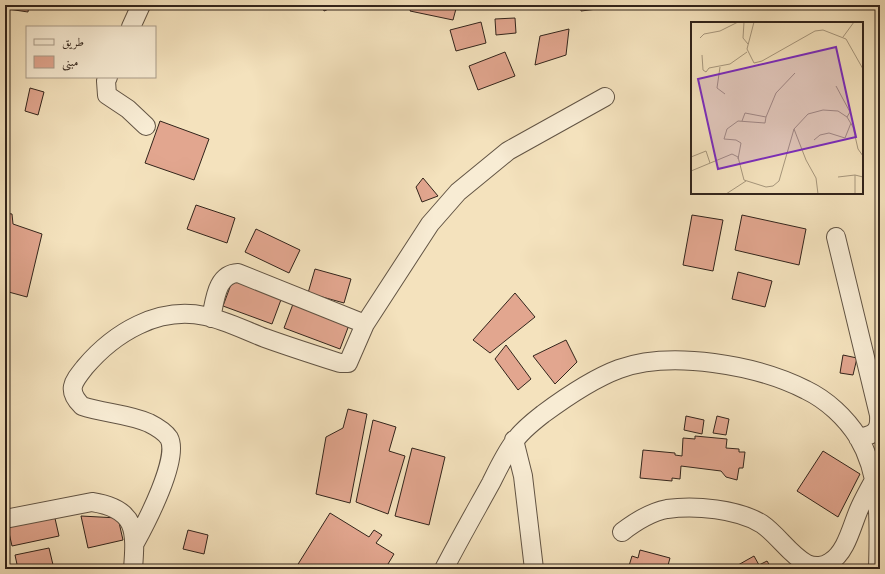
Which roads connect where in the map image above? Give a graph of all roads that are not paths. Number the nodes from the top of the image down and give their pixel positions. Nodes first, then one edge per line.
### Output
1 (141, 5) edge
2 (131, 26) edge
3 (108, 78) edge
4 (605, 97) dead end
5 (146, 126) dead end
6 (836, 236) dead end
7 (211, 318) junction
8 (365, 324) junction
9 (858, 438) junction
10 (514, 440) junction
11 (874, 480) junction
12 (5, 519) edge
13 (622, 532) dead end
14 (135, 543) junction
15 (133, 569) edge
16 (444, 569) edge
17 (534, 569) edge
18 (878, 569) edge

1 - 2 street
3 - 5 street
4 - 8 street
6 - 9 street
7 - 8 street
7 - 8 street
7 - 14 street
9 - 10 street
9 - 11 street
10 - 16 street
10 - 17 street
11 - 13 street
11 - 18 street
12 - 14 street
14 - 15 street

